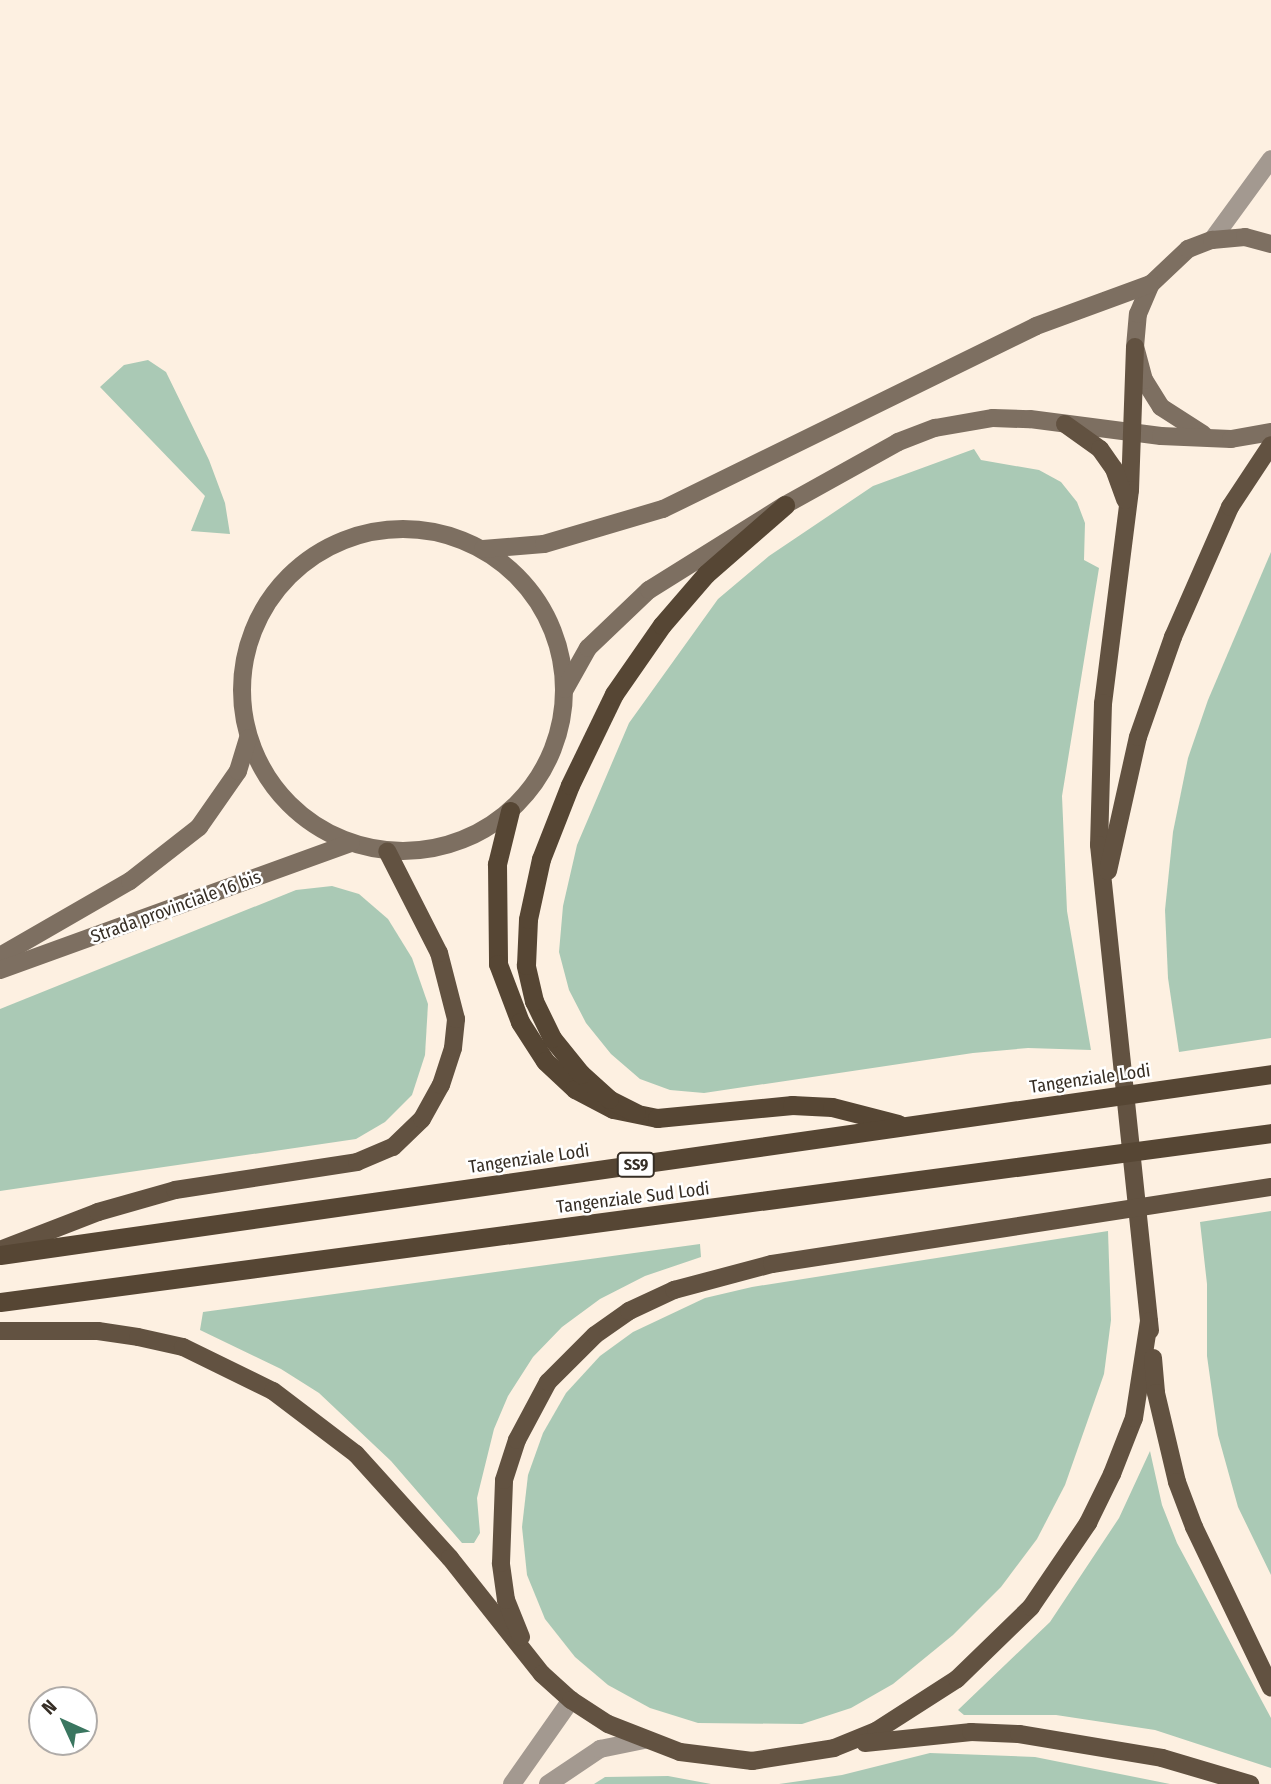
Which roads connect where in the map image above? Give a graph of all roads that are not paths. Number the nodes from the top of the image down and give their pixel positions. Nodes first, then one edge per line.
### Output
1 (1271, 159) edge
2 (1212, 240) junction
3 (1271, 244) edge
4 (1150, 284) junction
5 (1135, 347) junction
6 (1065, 424) junction
7 (1271, 432) edge
8 (1135, 434) junction
9 (1206, 435) junction
10 (1271, 445) edge
11 (785, 505) junction
12 (1128, 510) junction
13 (483, 549) junction
14 (565, 689) junction
15 (248, 738) junction
16 (510, 811) junction
17 (351, 843) junction
18 (387, 851) junction
19 (1104, 916) junction
20 (0, 956) edge
21 (0, 970) edge
22 (1271, 1074) edge
23 (636, 1113) junction
24 (909, 1126) junction
25 (1271, 1133) edge
26 (1271, 1187) edge
27 (0, 1252) edge
28 (0, 1302) edge
29 (1149, 1321) junction
30 (0, 1331) edge
31 (541, 1674) junction
32 (1271, 1688) edge
33 (571, 1700) junction
34 (644, 1740) junction
35 (834, 1748) junction
36 (512, 1784) edge
37 (548, 1784) edge
38 (1250, 1784) edge

1 - 2 street
2 - 3 main road
2 - 4 main road
4 - 5 main road
4 - 13 main road
5 - 8 main road
5 - 9 main road
6 - 8 main road
6 - 11 main road
6 - 12 main road
7 - 9 main road
8 - 9 main road
8 - 12 main road
10 - 19 main road
11 - 14 main road
11 - 23 highway
12 - 19 main road
13 - 14 main road
13 - 15 main road
14 - 16 main road
15 - 17 main road
15 - 20 main road, Strada provinciale 16 bis
16 - 18 main road
16 - 23 highway
17 - 18 main road
17 - 21 main road, Strada provinciale 16 bis
18 - 27 main road
19 - 29 main road
22 - 24 highway, Tangenziale Lodi / SS9
23 - 24 highway
24 - 27 highway, Tangenziale Lodi / SS9
25 - 28 highway, Tangenziale Sud Lodi
26 - 31 main road
29 - 32 main road
29 - 35 main road
30 - 31 main road
31 - 33 main road
33 - 34 main road
33 - 36 street
34 - 35 main road
34 - 37 street
35 - 38 main road

